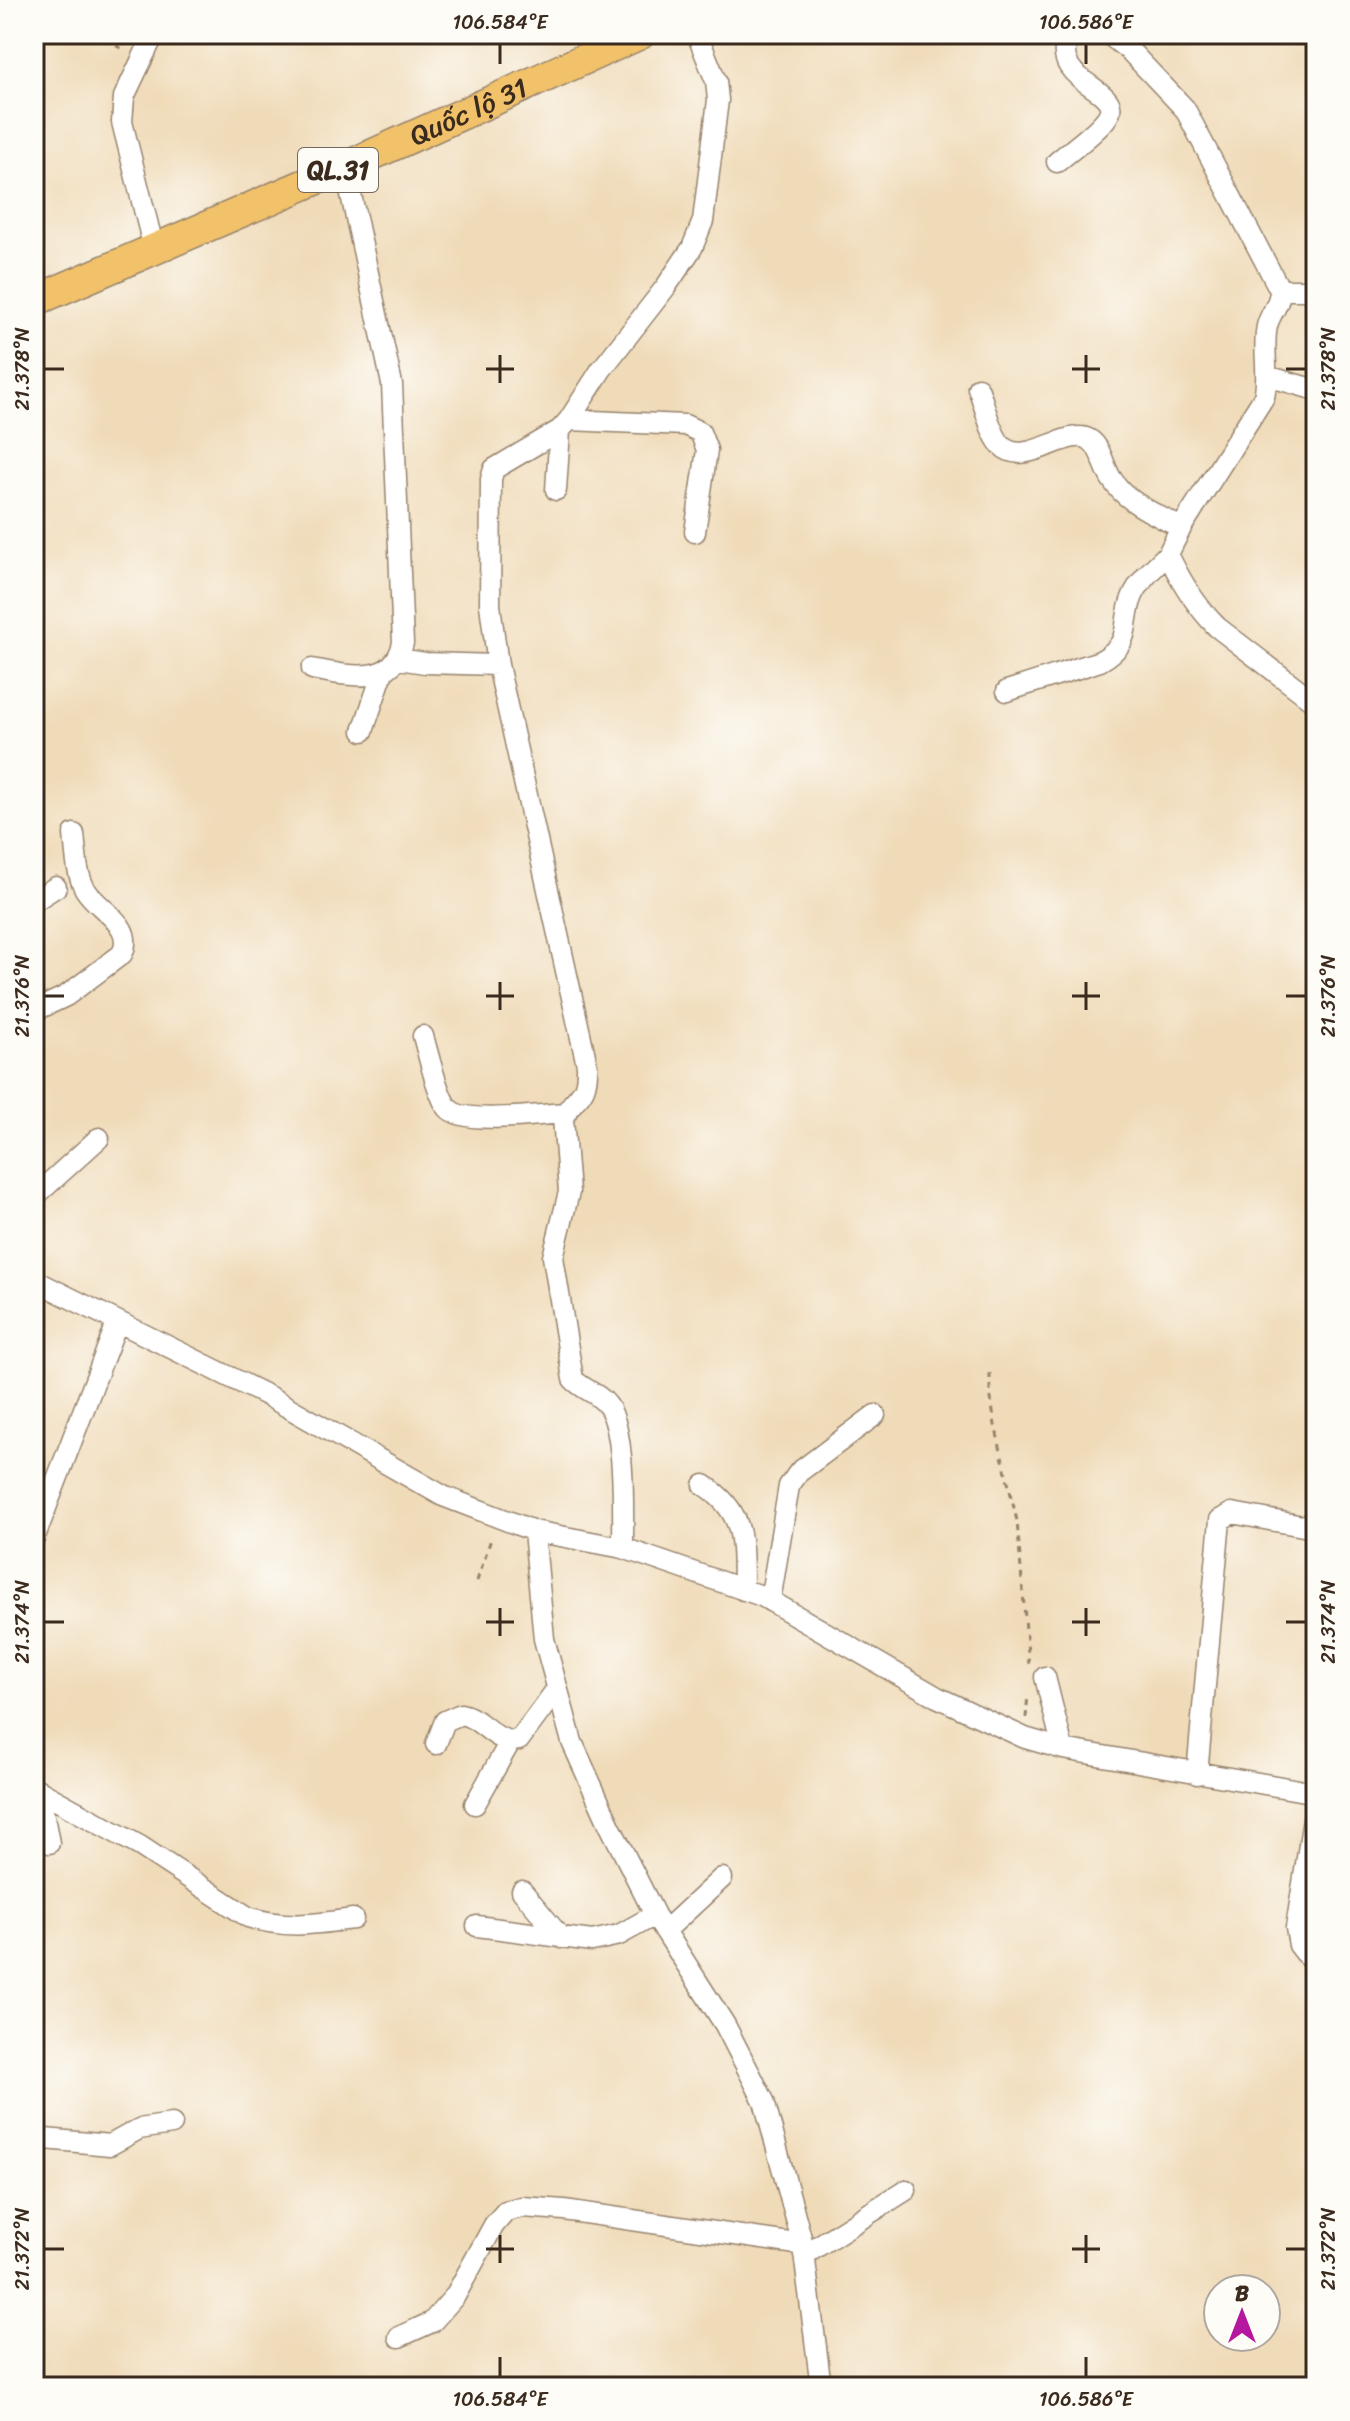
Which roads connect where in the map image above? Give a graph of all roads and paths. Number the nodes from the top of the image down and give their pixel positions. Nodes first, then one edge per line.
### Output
1 (95, 34) edge
2 (154, 34) edge
3 (640, 34) edge
4 (697, 34) edge
5 (1069, 34) edge
6 (1108, 34) edge
7 (143, 60) junction
8 (1057, 162) dead end
9 (345, 167) junction
10 (154, 249) junction
11 (1298, 290) edge
12 (34, 301) edge
13 (1316, 303) edge
14 (1267, 376) junction
15 (978, 388) dead end
16 (1316, 390) edge
17 (564, 425) junction
18 (556, 490) dead end
19 (1181, 528) junction
20 (695, 532) dead end
21 (1168, 554) junction
22 (498, 665) junction
23 (391, 666) junction
24 (312, 669) dead end
25 (1007, 691) dead end
26 (1316, 703) edge
27 (363, 731) dead end
28 (74, 834) dead end
29 (56, 887) dead end
30 (34, 901) edge
31 (34, 1011) edge
32 (423, 1036) dead end
33 (565, 1113) junction
34 (99, 1138) dead end
35 (34, 1197) edge
36 (34, 1280) edge
37 (117, 1323) junction
38 (990, 1373) dead end
39 (875, 1415) dead end
40 (704, 1485) dead end
41 (499, 1518) junction
42 (1316, 1522) edge
43 (534, 1531) junction
44 (34, 1539) edge
45 (623, 1548) junction
46 (477, 1581) dead end
47 (743, 1590) junction
48 (770, 1601) junction
49 (1037, 1671) joint
50 (556, 1690) junction
51 (1027, 1694) dead end
52 (1025, 1738) junction
53 (510, 1742) junction
54 (436, 1744) dead end
55 (1063, 1749) junction
56 (1197, 1774) junction
57 (37, 1789) edge
58 (1316, 1793) edge
59 (1316, 1800) edge
60 (475, 1804) dead end
61 (49, 1843) dead end
62 (1312, 1854) edge
63 (722, 1878) dead end
64 (522, 1891) dead end
65 (353, 1919) dead end
66 (660, 1923) junction
67 (477, 1926) dead end
68 (561, 1938) junction
69 (1316, 1967) edge
70 (172, 2124) dead end
71 (34, 2138) edge
72 (906, 2190) dead end
73 (804, 2250) junction
74 (399, 2337) dead end
75 (821, 2387) edge

1 - 7 path
2 - 7 street
3 - 9 highway, Quốc lộ 31 / QL.31
4 - 17 street
5 - 8 street
6 - 11 street
7 - 10 street
9 - 10 highway, Quốc lộ 31 / QL.31
9 - 23 street
10 - 12 highway, Quốc lộ 31 / QL.31
11 - 13 street
11 - 14 street
14 - 16 street
14 - 19 street
15 - 19 street
17 - 18 street
17 - 20 street
17 - 22 street
19 - 21 street
21 - 25 street
21 - 26 street
22 - 23 street
22 - 33 street
23 - 24 street
23 - 27 street
28 - 31 street
29 - 30 street
32 - 33 street
33 - 45 street
34 - 35 street
36 - 37 street
37 - 41 street
37 - 44 street
38 - 49 path
39 - 48 street
40 - 47 street
41 - 43 street
41 - 46 path
42 - 56 street
43 - 45 street
43 - 50 street
45 - 47 street
47 - 48 street
48 - 52 street
49 - 55 street
50 - 53 street
50 - 66 street
51 - 52 path
52 - 55 street
53 - 54 street
53 - 60 street
55 - 56 street
56 - 58 street
57 - 61 street
57 - 65 street
59 - 62 street
62 - 69 street
63 - 66 street
64 - 68 street
66 - 68 street
66 - 73 street
67 - 68 street
70 - 71 street
72 - 73 street
73 - 74 street
73 - 75 street

